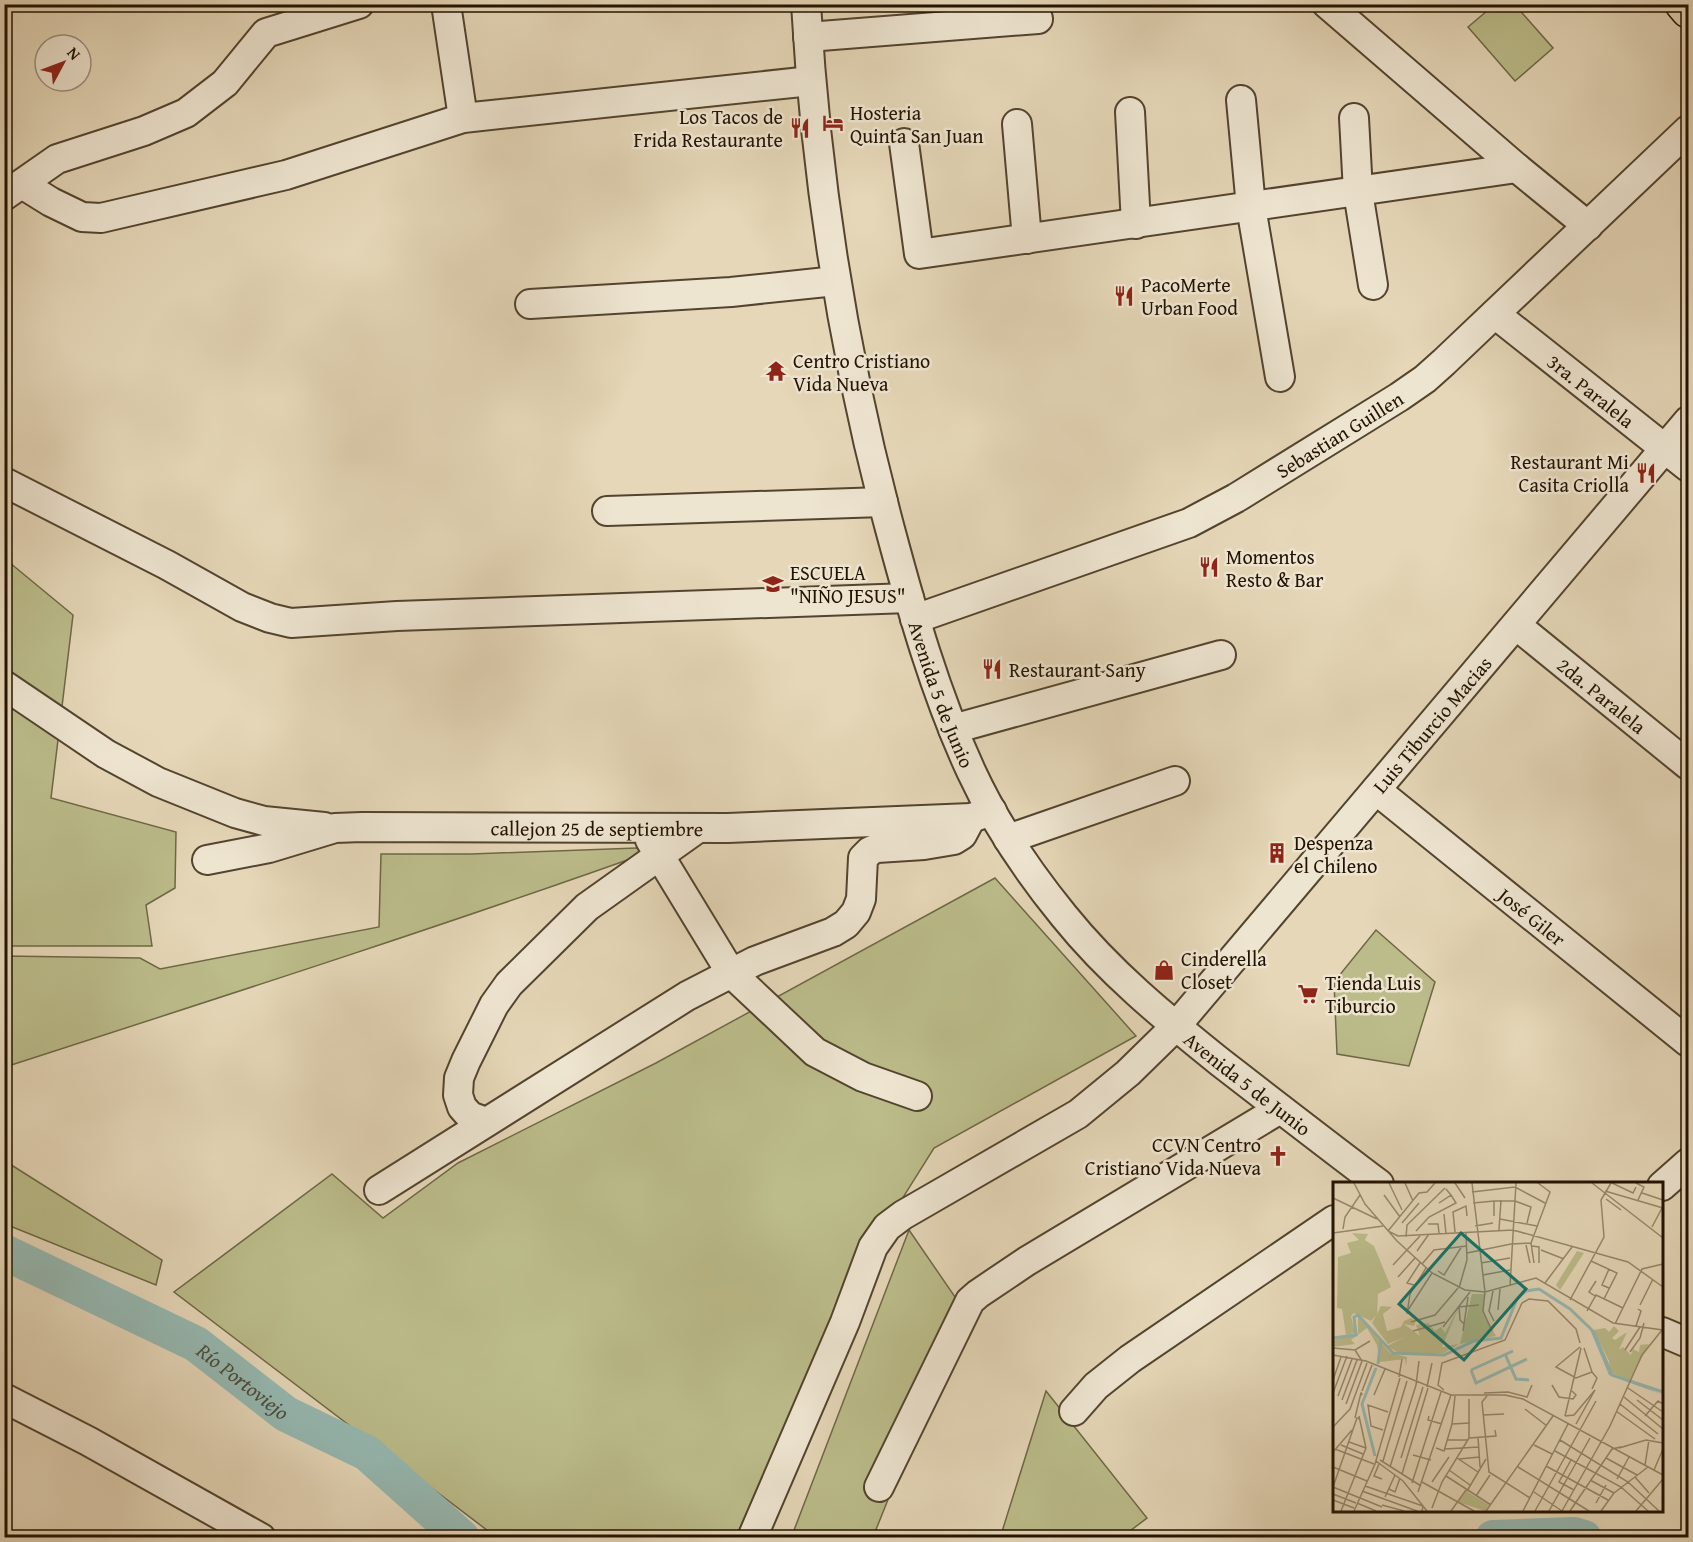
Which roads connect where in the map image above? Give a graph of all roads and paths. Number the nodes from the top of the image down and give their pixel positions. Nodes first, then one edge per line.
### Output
1 (359, 4) edge
2 (446, 4) edge
3 (807, 4) edge
4 (1682, 4) edge
5 (1334, 7) edge
6 (1689, 11) edge
7 (1038, 19) dead end
8 (808, 37) junction
9 (811, 81) junction
10 (1241, 100) dead end
11 (1130, 112) dead end
12 (463, 118) junction
13 (1354, 118) dead end
14 (1017, 124) dead end
15 (1689, 130) edge
16 (904, 143) dead end
17 (1517, 168) junction
18 (13, 190) edge
19 (1358, 192) junction
20 (1251, 207) junction
21 (1136, 224) junction
22 (1588, 226) junction
23 (1027, 239) junction
24 (836, 280) junction
25 (1373, 285) dead end
26 (530, 304) dead end
27 (1495, 314) junction
28 (1280, 377) dead end
29 (1689, 421) edge
30 (1665, 449) junction
31 (1689, 467) edge
32 (4, 482) edge
33 (883, 502) junction
34 (607, 511) dead end
35 (912, 609) junction
36 (1516, 625) junction
37 (1221, 655) dead end
38 (4, 685) edge
39 (953, 729) junction
40 (1689, 765) edge
41 (1175, 781) dead end
42 (1376, 790) junction
43 (981, 814) junction
44 (334, 828) junction
45 (642, 828) junction
46 (698, 828) junction
47 (1008, 839) junction
48 (659, 855) junction
49 (207, 860) dead end
50 (731, 973) junction
51 (1176, 1026) junction
52 (1689, 1042) edge
53 (916, 1096) dead end
54 (1280, 1109) junction
55 (486, 1122) junction
56 (1689, 1163) edge
57 (1376, 1182) edge
58 (1663, 1185) edge
59 (379, 1190) dead end
60 (1333, 1221) edge
61 (1663, 1332) edge
62 (1689, 1343) edge
63 (4, 1398) edge
64 (1074, 1411) dead end
65 (879, 1487) dead end
66 (261, 1538) edge
67 (752, 1538) edge

1 - 18 street
2 - 12 street
3 - 8 street, Avenida 5 de Junio
4 - 6 main road
5 - 17 street
7 - 8 street
8 - 9 street, Avenida 5 de Junio
9 - 12 street
9 - 24 street, Avenida 5 de Junio
10 - 20 street
11 - 21 street
12 - 18 street
13 - 19 street
14 - 23 street
15 - 22 street, Sebastian Guillen
16 - 23 street
17 - 19 street
17 - 22 street
19 - 20 street
19 - 25 street
20 - 21 street
20 - 28 street
21 - 23 street
22 - 27 street, Sebastian Guillen
24 - 26 street
24 - 33 street, Avenida 5 de Junio
27 - 30 street, 3ra. Paralela
27 - 35 street, Sebastian Guillen
29 - 30 street, Luis Tiburcio Macias
30 - 31 street, 3ra. Paralela
30 - 36 street, Luis Tiburcio Macias
32 - 35 street, Sebastian Guillen
33 - 34 street
33 - 35 street, Avenida 5 de Junio
35 - 39 street, Avenida 5 de Junio
36 - 40 street, 2da. Paralela
36 - 42 street, Luis Tiburcio Macias
37 - 39 street
38 - 44 street
39 - 43 street, Avenida 5 de Junio
41 - 47 street
42 - 51 street, Luis Tiburcio Macias
42 - 52 street, José Giler
43 - 46 street, callejon 25 de septiembre
43 - 47 street, Avenida 5 de Junio
43 - 50 street
44 - 45 street, callejon 25 de septiembre
44 - 49 street, callejon 25 de septiembre
45 - 46 street, callejon 25 de septiembre
45 - 48 street
46 - 48 street
47 - 51 street, Avenida 5 de Junio
48 - 50 street
48 - 55 street
50 - 53 street
50 - 55 street
51 - 54 street, Avenida 5 de Junio
51 - 67 street, Luis Tiburcio Macias
54 - 57 street, Avenida 5 de Junio
54 - 65 street
55 - 59 street
56 - 58 street
60 - 64 street
61 - 62 street
63 - 66 street

